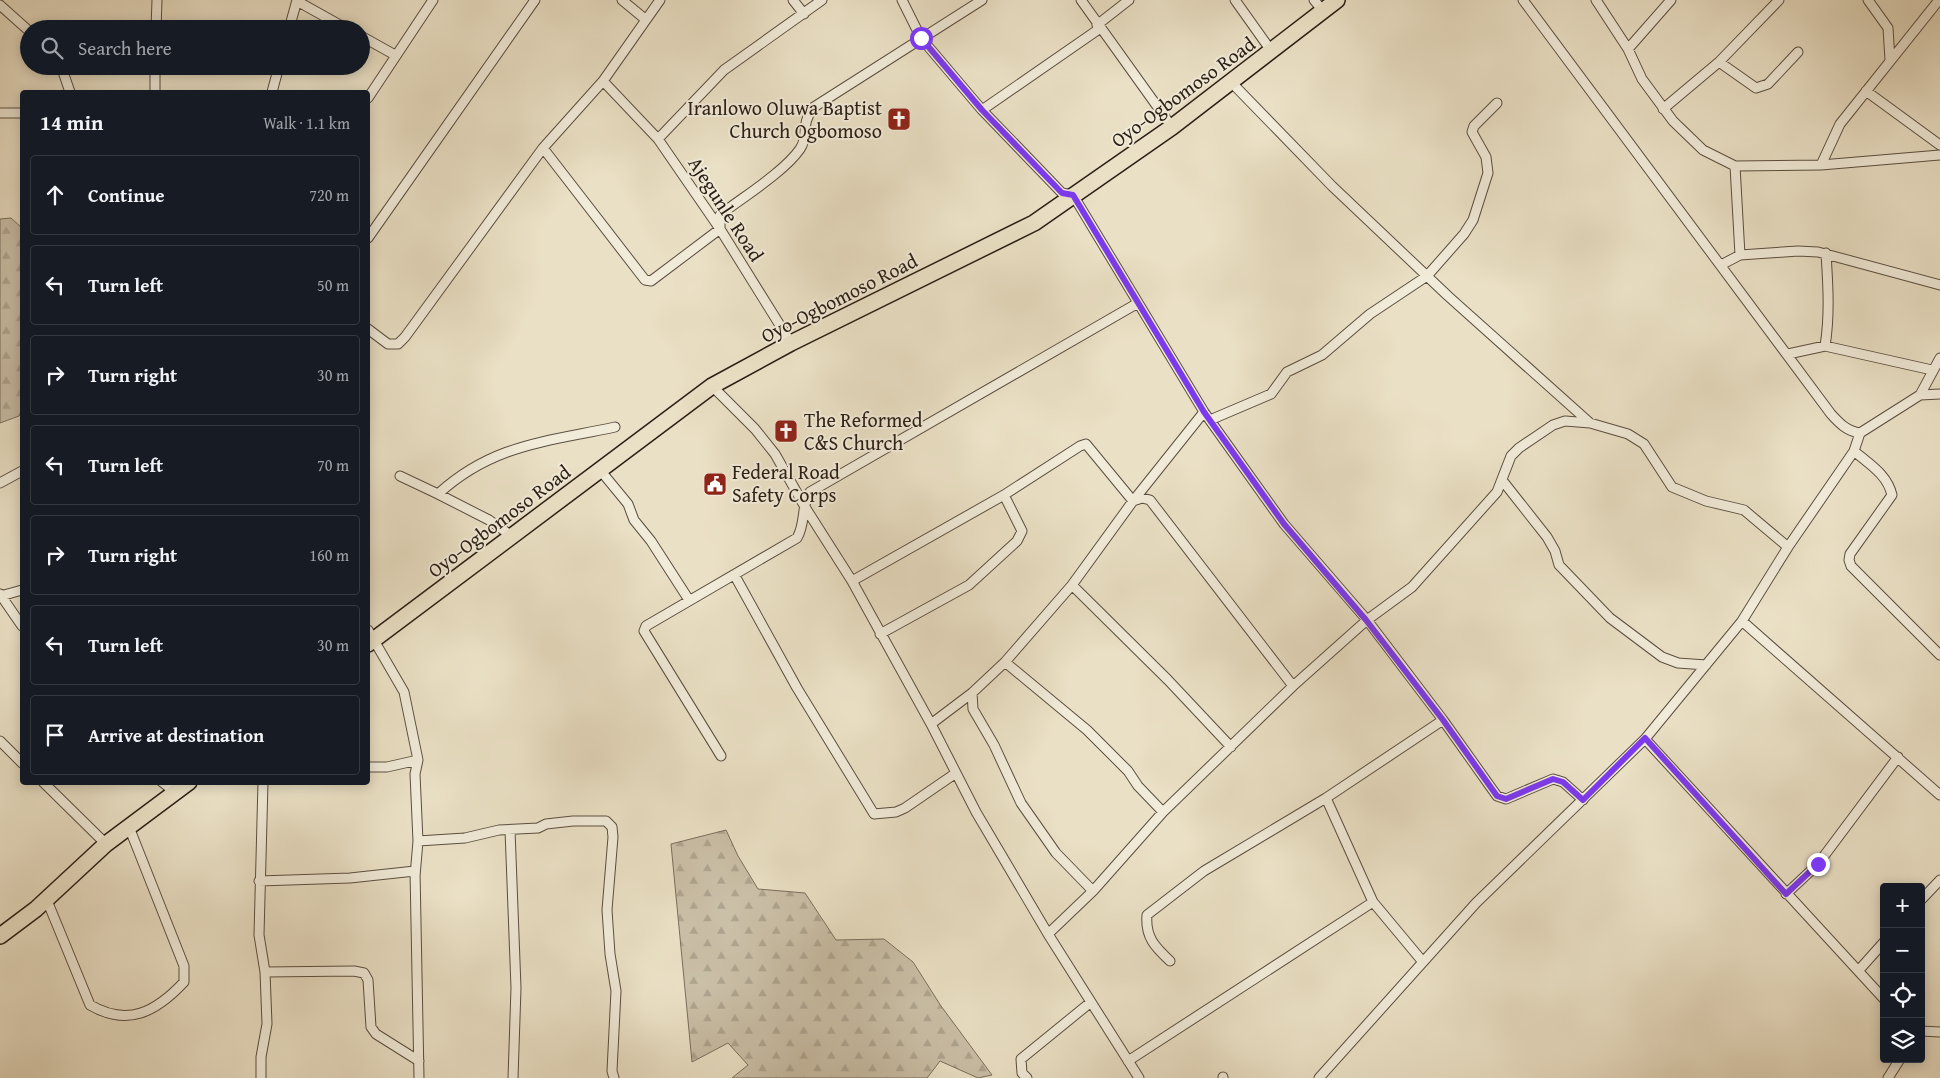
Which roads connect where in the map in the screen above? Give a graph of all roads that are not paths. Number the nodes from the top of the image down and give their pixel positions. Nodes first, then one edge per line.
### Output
1 (157, 0) edge
2 (297, 0) edge
3 (433, 0) edge
4 (535, 0) edge
5 (622, 0) edge
6 (660, 0) edge
7 (793, 0) edge
8 (822, 0) edge
9 (902, 0) edge
10 (982, 0) edge
11 (1080, 0) edge
12 (1129, 0) edge
13 (1235, 0) edge
14 (1337, 0) edge
15 (1523, 0) edge
16 (1596, 0) edge
17 (1671, 0) edge
18 (1779, 0) edge
19 (1868, 0) edge
20 (1939, 0) edge
21 (0, 5) edge
22 (1319, 5) edge
23 (804, 14) junction
24 (645, 19) junction
25 (156, 20) edge
26 (291, 20) edge
27 (331, 20) edge
28 (20, 23) edge
29 (1097, 25) junction
30 (921, 38) junction
31 (370, 41) edge
32 (1628, 48) junction
33 (1272, 52) junction
34 (1798, 52) dead end
35 (395, 55) junction
36 (1890, 60) junction
37 (1719, 62) junction
38 (64, 75) edge
39 (155, 75) edge
40 (277, 75) edge
41 (603, 81) junction
42 (1231, 82) junction
43 (69, 90) edge
44 (154, 90) edge
45 (273, 90) edge
46 (1866, 91) junction
47 (370, 95) edge
48 (1497, 103) dead end
49 (1663, 109) junction
50 (982, 110) junction
51 (0, 113) edge
52 (20, 113) edge
53 (1172, 128) junction
54 (658, 139) junction
55 (1940, 145) edge
56 (543, 148) junction
57 (1940, 156) edge
58 (1821, 165) junction
59 (1735, 166) junction
60 (1073, 195) junction
61 (720, 229) junction
62 (370, 235) edge
63 (1826, 253) junction
64 (1740, 255) junction
65 (1721, 265) junction
66 (1427, 276) junction
67 (1940, 285) edge
68 (1138, 303) junction
69 (370, 330) edge
70 (792, 343) junction
71 (1825, 346) junction
72 (1788, 354) junction
73 (1940, 358) edge
74 (1932, 370) junction
75 (712, 386) junction
76 (1940, 394) edge
77 (1920, 395) junction
78 (1204, 412) junction
79 (1210, 420) junction
80 (1590, 423) junction
81 (615, 427) dead end
82 (1860, 433) junction
83 (1854, 451) junction
84 (600, 470) junction
85 (20, 472) edge
86 (400, 476) dead end
87 (1502, 480) junction
88 (0, 484) edge
89 (438, 494) junction
90 (1004, 495) junction
91 (1134, 501) junction
92 (805, 507) junction
93 (512, 536) junction
94 (1788, 547) junction
95 (735, 576) junction
96 (852, 581) junction
97 (1072, 585) junction
98 (20, 590) edge
99 (1, 595) edge
100 (689, 600) junction
101 (1366, 620) junction
102 (1742, 621) junction
103 (20, 623) edge
104 (880, 634) junction
105 (370, 638) edge
106 (1940, 655) edge
107 (1005, 662) junction
108 (1706, 665) junction
109 (1293, 686) junction
110 (972, 693) junction
111 (1443, 720) junction
112 (931, 724) junction
113 (1645, 738) junction
114 (0, 741) edge
115 (1231, 748) junction
116 (721, 756) dead end
117 (1898, 757) junction
118 (418, 760) junction
119 (20, 761) edge
120 (370, 767) edge
121 (956, 773) junction
122 (46, 785) edge
123 (166, 785) edge
124 (185, 785) edge
125 (263, 785) edge
126 (176, 793) junction
127 (1940, 795) edge
128 (1326, 798) junction
129 (1583, 800) junction
130 (1163, 812) junction
131 (129, 827) junction
132 (510, 830) junction
133 (418, 841) junction
134 (106, 844) junction
135 (415, 879) junction
136 (1940, 880) edge
137 (259, 881) junction
138 (1093, 891) junction
139 (1786, 894) junction
140 (1925, 896) edge
141 (46, 898) junction
142 (1373, 902) junction
143 (3, 929) edge
144 (1048, 934) junction
145 (1880, 946) edge
146 (1170, 961) dead end
147 (1423, 962) junction
148 (1859, 970) junction
149 (265, 972) junction
150 (1880, 995) edge
151 (1091, 1002) junction
152 (1925, 1031) edge
153 (1940, 1032) edge
154 (419, 1061) junction
155 (1128, 1061) junction
156 (1897, 1063) edge
157 (261, 1078) edge
158 (419, 1078) edge
159 (513, 1078) edge
160 (614, 1078) edge
161 (1028, 1078) edge
162 (1139, 1078) edge
163 (1319, 1078) edge
164 (1888, 1078) edge

1 - 25 street
2 - 26 street
2 - 27 street
3 - 35 street
4 - 62 street
5 - 24 street
6 - 24 street
7 - 23 street
8 - 23 street
9 - 30 street
10 - 30 street
11 - 29 street
12 - 29 street
13 - 33 street
14 - 22 highway, Oyo-Ogbomoso Road
15 - 65 street
16 - 32 street
17 - 32 street
18 - 37 street
19 - 36 street
20 - 36 street
21 - 28 street
22 - 33 highway, Oyo-Ogbomoso Road
23 - 54 street
24 - 41 street
29 - 50 street
29 - 53 street
30 - 50 street
30 - 61 street
31 - 35 street
32 - 49 street
33 - 42 highway, Oyo-Ogbomoso Road
34 - 37 street
35 - 47 street
36 - 46 street
37 - 49 street
38 - 43 street
39 - 44 street
40 - 45 street
41 - 54 street, Ajegunle Road
41 - 56 street
42 - 53 highway, Oyo-Ogbomoso Road
42 - 66 street
46 - 55 street
46 - 58 street
48 - 66 street
49 - 59 street
50 - 60 street
51 - 52 street
53 - 60 highway, Oyo-Ogbomoso Road
54 - 61 street, Ajegunle Road
56 - 61 street
56 - 69 street
57 - 58 street
58 - 59 street
59 - 64 street
60 - 68 street
60 - 70 highway, Oyo-Ogbomoso Road
61 - 70 street, Ajegunle Road
63 - 64 street
63 - 67 street
63 - 71 street
64 - 65 street
65 - 72 street
66 - 79 street
66 - 80 street
68 - 78 street
68 - 92 street
70 - 75 highway, Oyo-Ogbomoso Road
71 - 72 street
71 - 74 street
72 - 82 street
73 - 74 street
74 - 77 street
75 - 84 highway, Oyo-Ogbomoso Road
75 - 92 street
76 - 77 street
77 - 82 street
78 - 79 street
78 - 91 street
79 - 101 street
80 - 87 street
80 - 94 street
81 - 89 street
82 - 83 street
83 - 94 street
83 - 106 street
84 - 93 highway, Oyo-Ogbomoso Road
84 - 100 street
85 - 88 street
86 - 89 street
87 - 101 street
87 - 108 street
89 - 93 street
90 - 91 street
90 - 96 street
90 - 104 street
91 - 97 street
91 - 109 street
92 - 95 street
92 - 96 street
93 - 105 highway, Oyo-Ogbomoso Road
94 - 102 street
95 - 100 street
95 - 121 street
96 - 104 street
97 - 107 street
97 - 115 street
98 - 99 street
99 - 103 street
100 - 116 street
101 - 109 street
101 - 111 street
102 - 108 street
102 - 117 street
104 - 112 street
105 - 118 street
107 - 110 street
107 - 130 street
108 - 113 street
109 - 115 street
110 - 112 street
110 - 138 street
111 - 128 street
111 - 129 street
112 - 121 street
113 - 129 street
113 - 139 street
114 - 119 street
115 - 130 street
117 - 127 street
117 - 139 street
118 - 120 street
118 - 133 street
121 - 144 street
122 - 134 street
123 - 126 street
124 - 126 highway
125 - 137 street
126 - 131 highway
128 - 142 street
128 - 146 street
129 - 147 street
130 - 138 street
131 - 134 highway
131 - 141 street
132 - 133 street
132 - 159 street
132 - 160 street
133 - 135 street
134 - 141 highway
135 - 137 street
135 - 154 street
136 - 140 street
137 - 149 street
138 - 144 street
139 - 148 street
141 - 143 highway
142 - 147 street
142 - 155 street
144 - 151 street
145 - 148 street
147 - 163 street
148 - 150 street
149 - 154 street
149 - 157 street
151 - 155 street
151 - 161 street
152 - 153 street
154 - 158 street
155 - 162 street
156 - 164 street

